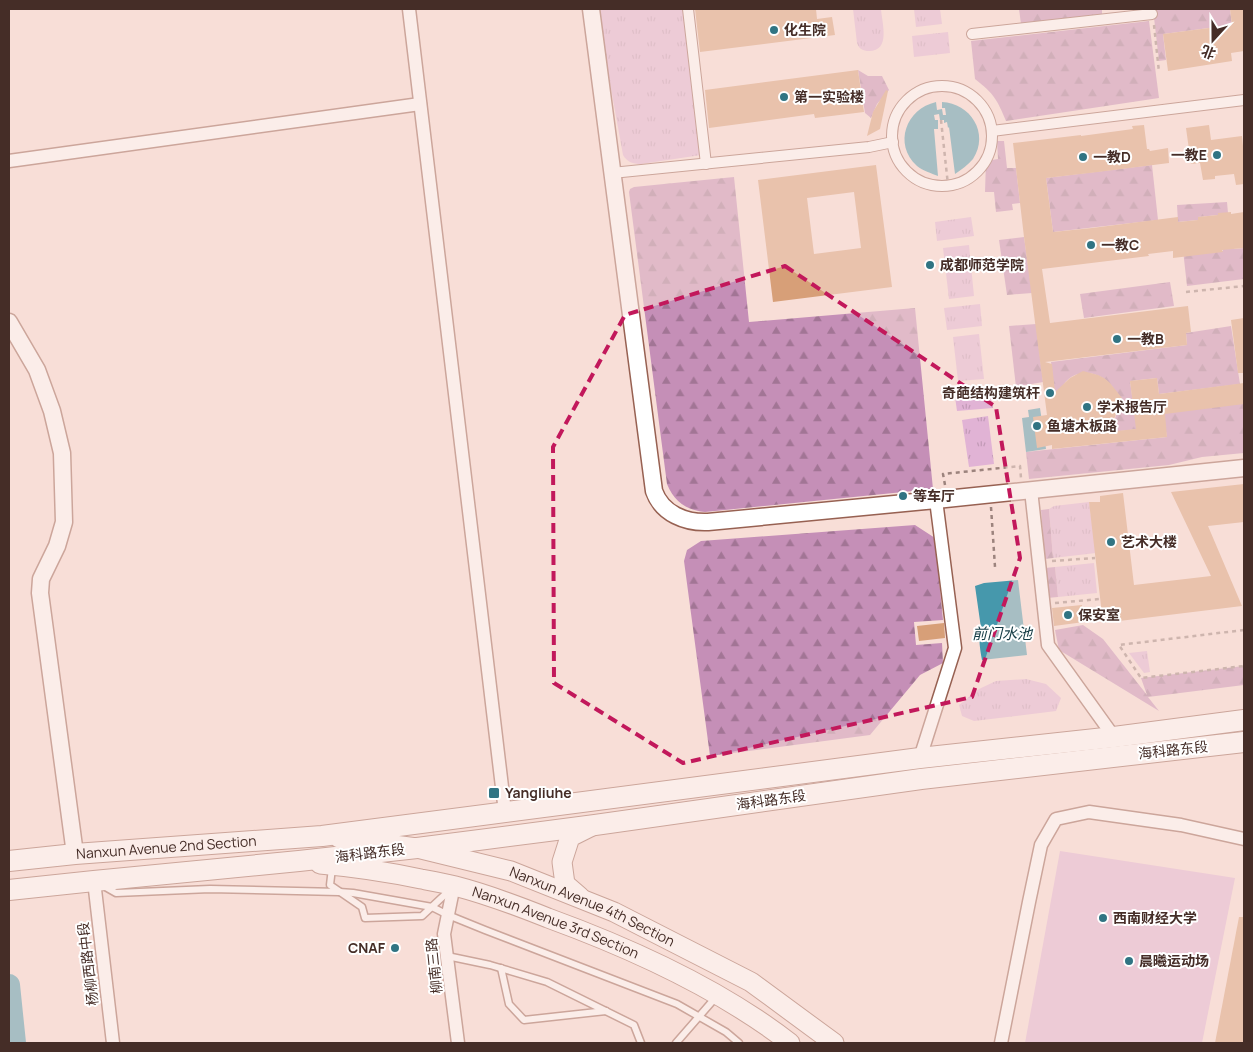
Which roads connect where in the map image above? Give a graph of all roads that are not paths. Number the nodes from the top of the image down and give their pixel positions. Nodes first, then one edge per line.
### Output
1 (409, 9) edge
2 (591, 9) edge
3 (688, 9) edge
4 (1152, 14) road end
5 (972, 34) dead end
6 (1244, 100) edge
7 (420, 104) junction
8 (992, 131) junction
9 (892, 142) junction
10 (9, 161) edge
11 (706, 164) junction
12 (612, 174) junction
13 (9, 322) edge
14 (1244, 468) edge
15 (1027, 490) junction
16 (942, 500) junction
17 (1244, 720) edge
18 (1114, 736) junction
19 (1244, 742) edge
20 (920, 758) junction
21 (504, 812) junction
22 (595, 824) junction
23 (322, 836) junction
24 (1244, 839) edge
25 (418, 848) junction
26 (75, 854) junction
27 (16, 860) edge
28 (299, 861) junction
29 (332, 865) junction
30 (94, 880) junction
31 (454, 885) junction
32 (17, 889) edge
33 (339, 892) junction
34 (582, 899) junction
35 (432, 907) junction
36 (448, 915) junction
37 (447, 956) junction
38 (501, 968) junction
39 (718, 995) junction
40 (606, 1011) junction
41 (699, 1016) junction
42 (113, 1043) edge
43 (458, 1043) edge
44 (641, 1043) edge
45 (676, 1043) edge
46 (739, 1043) edge
47 (790, 1043) edge
48 (834, 1043) edge
49 (1001, 1043) edge

1 - 7 street
2 - 12 street
3 - 11 street
4 - 5 street
6 - 8 street
7 - 10 street
7 - 21 street
8 - 9 street
8 - 9 street
9 - 11 street
11 - 12 street
12 - 16 street
13 - 26 street
14 - 15 street
15 - 16 street
15 - 18 street
16 - 20 street
17 - 18 main road, 海科路东段
18 - 20 main road, 海科路东段
19 - 22 main road, 海科路东段
20 - 21 main road, 海科路东段
21 - 23 main road, 海科路东段
22 - 25 main road, 海科路东段
22 - 34 main road
23 - 25 main road, Nanxun Avenue 4th Section
23 - 26 main road, Nanxun Avenue 2nd Section
24 - 49 street
25 - 28 main road, 海科路东段
25 - 34 main road, Nanxun Avenue 4th Section
26 - 27 main road, Nanxun Avenue 2nd Section
28 - 29 main road, Nanxun Avenue 3rd Section
28 - 30 main road, Nanxun Avenue 2nd Section
29 - 31 main road, Nanxun Avenue 3rd Section
29 - 33 lane
30 - 32 main road, Nanxun Avenue 2nd Section
30 - 33 lane
30 - 42 street, 杨柳西路中段
31 - 35 lane
31 - 36 street, 柳南三路
31 - 39 main road, Nanxun Avenue 3rd Section
33 - 35 lane
33 - 35 lane
34 - 48 main road, Nanxun Avenue 4th Section
35 - 36 lane
36 - 37 street, 柳南三路
36 - 41 lane
37 - 38 lane
37 - 43 street, 柳南三路
38 - 40 lane
38 - 40 lane
39 - 41 lane
39 - 47 main road, Nanxun Avenue 3rd Section
40 - 44 lane
41 - 45 lane
41 - 46 lane

